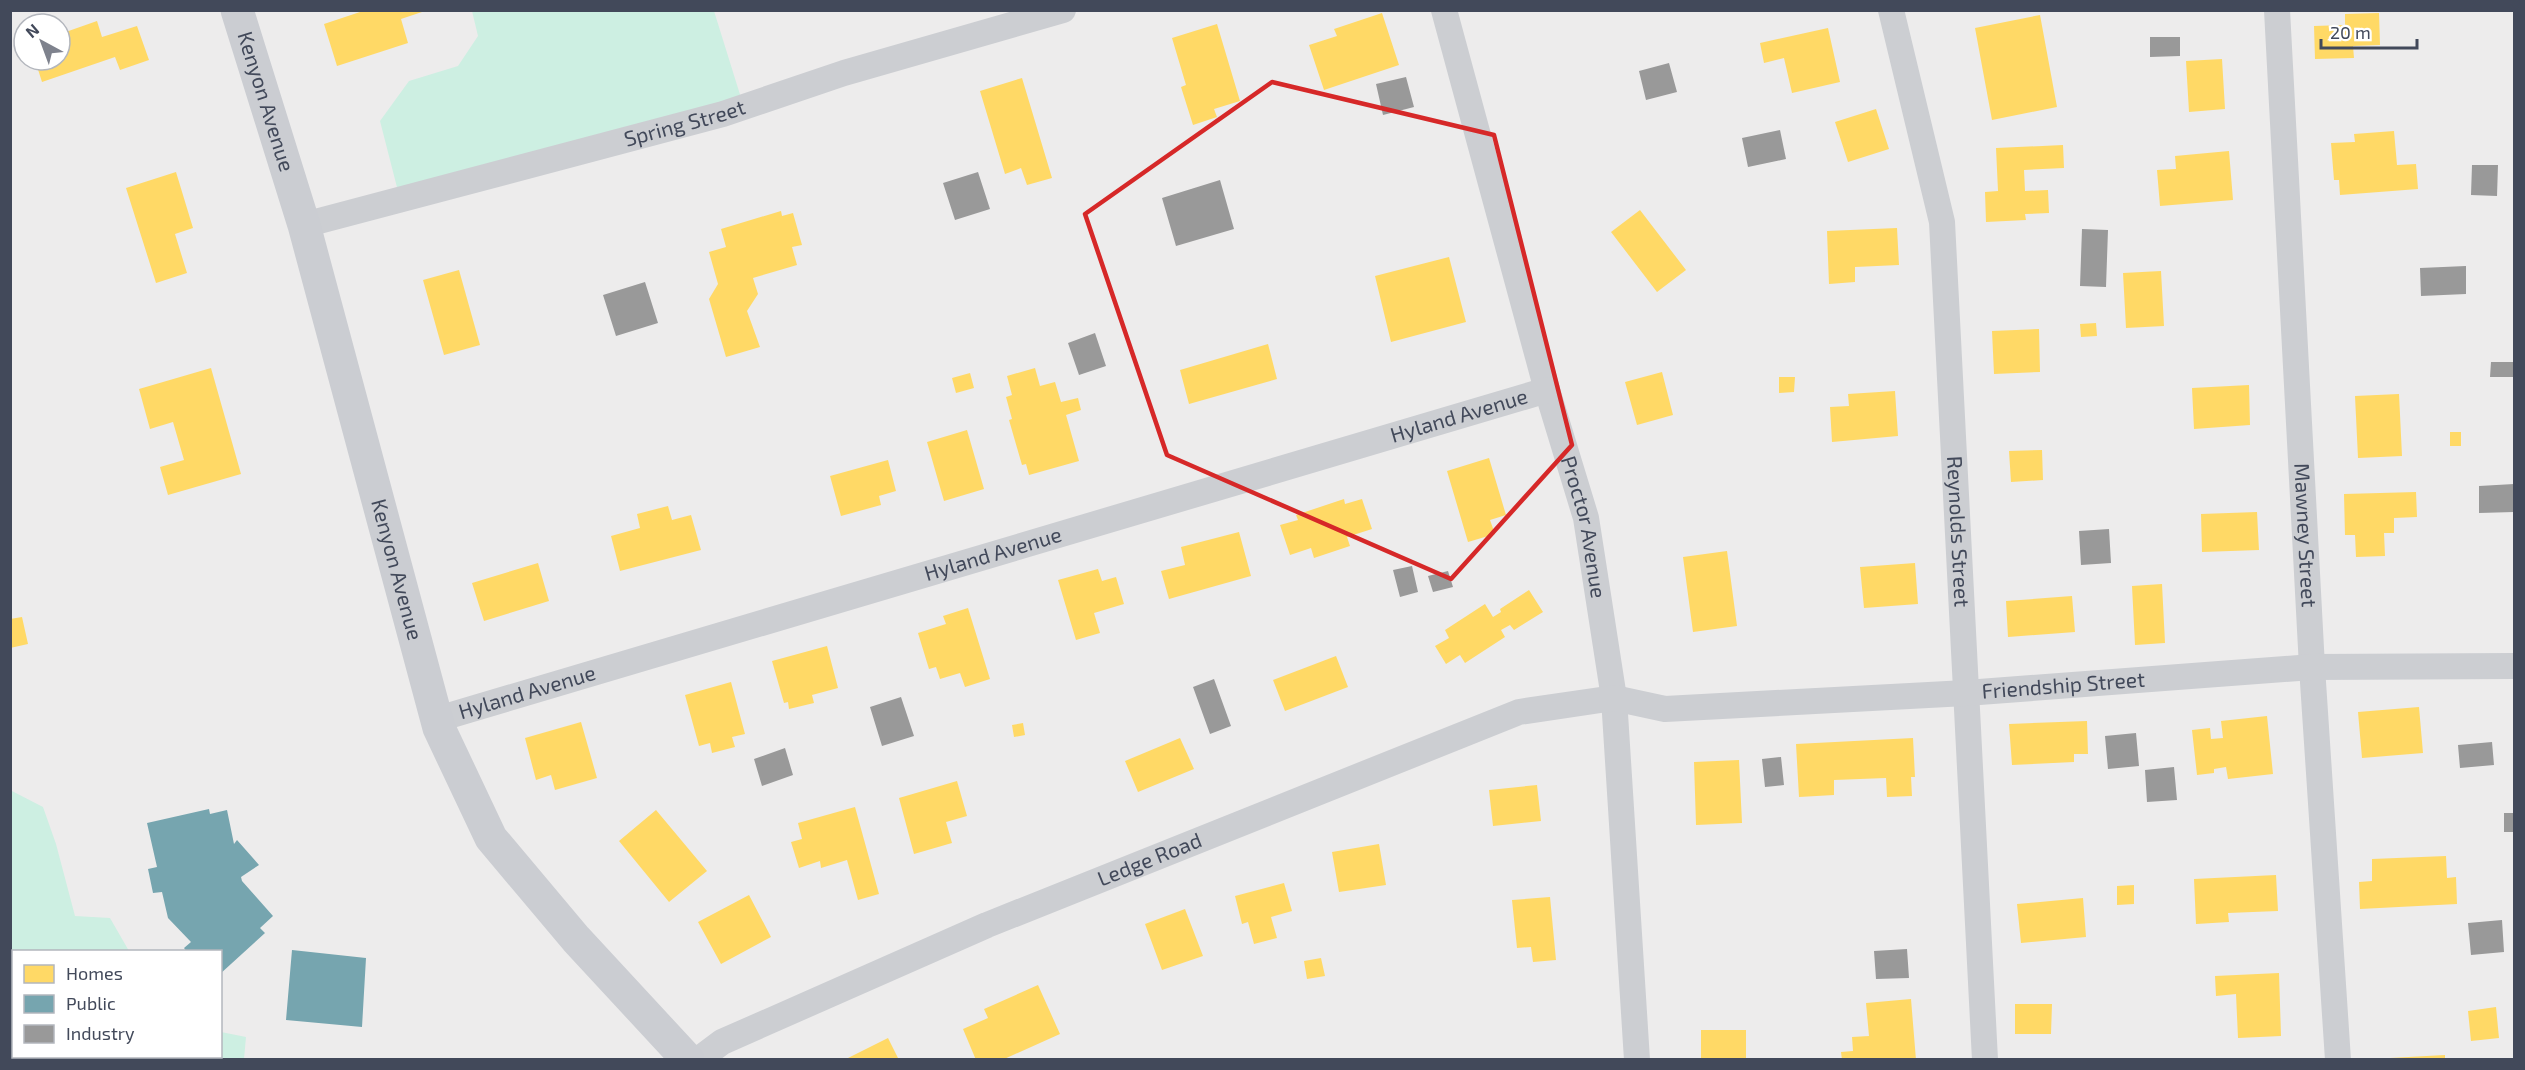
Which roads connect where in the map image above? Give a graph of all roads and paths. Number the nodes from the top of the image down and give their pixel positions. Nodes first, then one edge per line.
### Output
1 (237, 10) edge
2 (1063, 10) edge
3 (1444, 10) edge
4 (1891, 10) edge
5 (2277, 10) edge
6 (304, 225) junction
7 (1547, 390) junction
8 (2514, 666) edge
9 (2312, 667) junction
10 (1966, 693) junction
11 (1614, 698) junction
12 (438, 719) junction
13 (688, 1059) edge
14 (698, 1059) edge
15 (1637, 1059) edge
16 (1985, 1059) edge
17 (2338, 1059) edge

1 - 6 street, Kenyon Avenue
2 - 6 street, Spring Street
3 - 7 street, Proctor Avenue
4 - 10 street, Reynolds Street
5 - 9 street, Mawney Street
6 - 12 street, Kenyon Avenue
7 - 11 street, Proctor Avenue
7 - 12 street, Hyland Avenue
8 - 9 street, Friendship Street
9 - 10 street, Friendship Street
9 - 17 street, Mawney Street
10 - 11 street, Friendship Street
10 - 16 street, Reynolds Street
11 - 14 street, Ledge Road
11 - 15 street, Proctor Avenue
12 - 13 street, Kenyon Avenue

